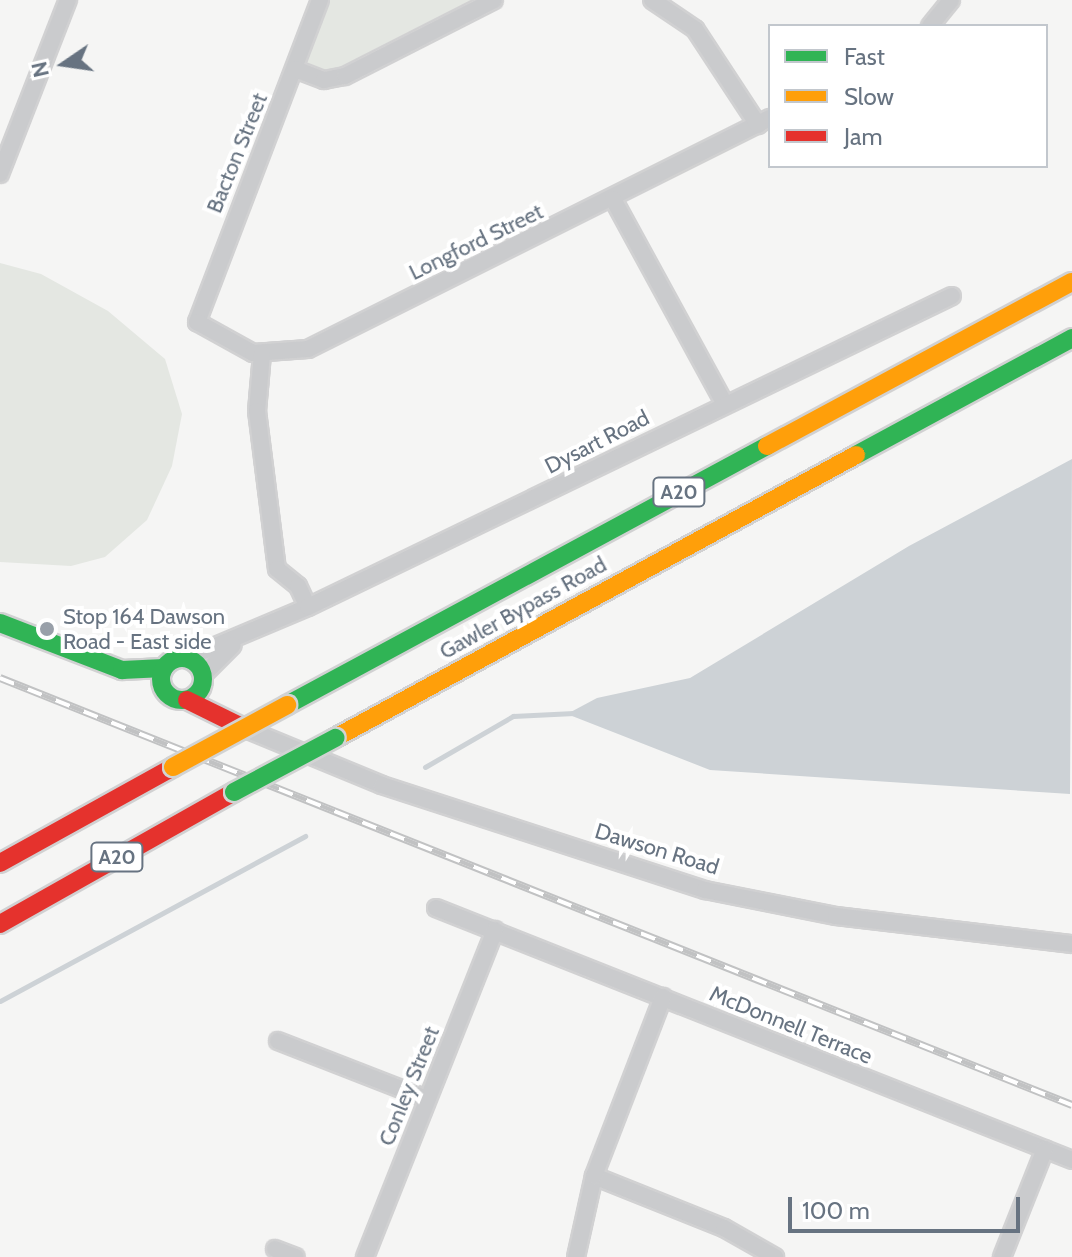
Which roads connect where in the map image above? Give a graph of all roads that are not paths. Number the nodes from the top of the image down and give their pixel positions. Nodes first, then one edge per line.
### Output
1 (68, 0) edge
2 (320, 0) edge
3 (494, 0) edge
4 (652, 0) edge
5 (951, 0) edge
6 (932, 24) edge
7 (295, 69) junction
8 (764, 121) edge
9 (0, 174) edge
10 (613, 199) junction
11 (1072, 282) edge
12 (952, 296) dead end
13 (1072, 338) edge
14 (262, 354) junction
15 (723, 401) junction
16 (308, 607) junction
17 (0, 623) edge
18 (262, 628) junction
19 (61, 647) junction
20 (187, 658) junction
21 (164, 668) junction
22 (204, 678) junction
23 (166, 693) junction
24 (187, 700) junction
25 (246, 729) junction
26 (0, 863) edge
27 (436, 908) dead end
28 (0, 924) edge
29 (495, 930) junction
30 (1072, 944) edge
31 (663, 997) junction
32 (278, 1041) dead end
33 (427, 1099) junction
34 (1045, 1149) junction
35 (1072, 1160) edge
36 (594, 1176) junction
37 (275, 1249) dead end
38 (296, 1257) edge
39 (365, 1257) edge
40 (576, 1257) edge
41 (775, 1257) edge
42 (1002, 1257) edge

1 - 9 street
2 - 7 street, Bacton Street
3 - 7 street
4 - 8 street
5 - 6 street
7 - 14 street, Bacton Street
8 - 10 street, Longford Street
10 - 14 street, Longford Street
10 - 15 street
11 - 26 main road, Gawler Bypass Road / A20, bridge
12 - 15 street, Dysart Road
13 - 28 main road, Gawler Bypass Road / A20, bridge
14 - 16 street
15 - 16 street, Dysart Road
16 - 18 street, Dysart Road
17 - 19 main road
18 - 20 street, Dysart Road
18 - 22 street, Dysart Road
19 - 21 main road
19 - 23 main road
20 - 21 main road
20 - 22 main road
21 - 23 main road
22 - 24 main road
22 - 25 main road, Dawson Road
23 - 24 main road
24 - 25 main road, Dawson Road
25 - 30 street, Dawson Road
27 - 29 street, McDonnell Terrace
29 - 31 street, McDonnell Terrace
29 - 33 street, Conley Street
31 - 34 street, McDonnell Terrace
31 - 36 street
32 - 33 street
33 - 39 street, Conley Street
34 - 35 street, McDonnell Terrace
34 - 42 street
36 - 40 street
36 - 41 street
37 - 38 street

